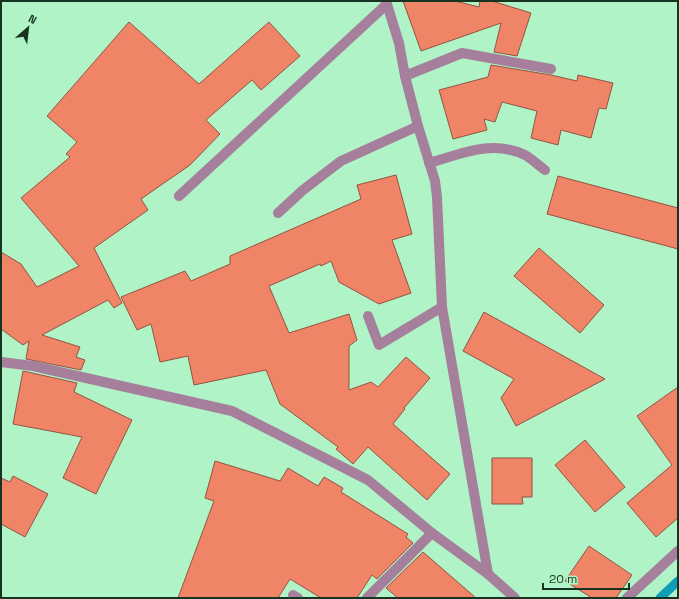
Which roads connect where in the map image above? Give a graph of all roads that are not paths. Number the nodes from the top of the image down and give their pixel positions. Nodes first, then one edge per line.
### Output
1 (387, 2) edge
2 (551, 69) dead end
3 (405, 76) junction
4 (418, 126) junction
5 (429, 164) junction
6 (545, 170) dead end
7 (179, 196) dead end
8 (278, 213) dead end
9 (442, 307) junction
10 (368, 316) dead end
11 (1, 362) edge
12 (432, 533) junction
13 (678, 551) edge
14 (488, 574) junction
15 (367, 598) edge
16 (515, 598) edge
17 (627, 598) edge

1 - 3 street
1 - 7 street
2 - 3 street
3 - 4 street
4 - 5 street
4 - 8 street
5 - 6 street
5 - 9 street
9 - 10 street
9 - 14 street
11 - 12 street
12 - 14 street
12 - 15 street
13 - 17 street
14 - 16 street

